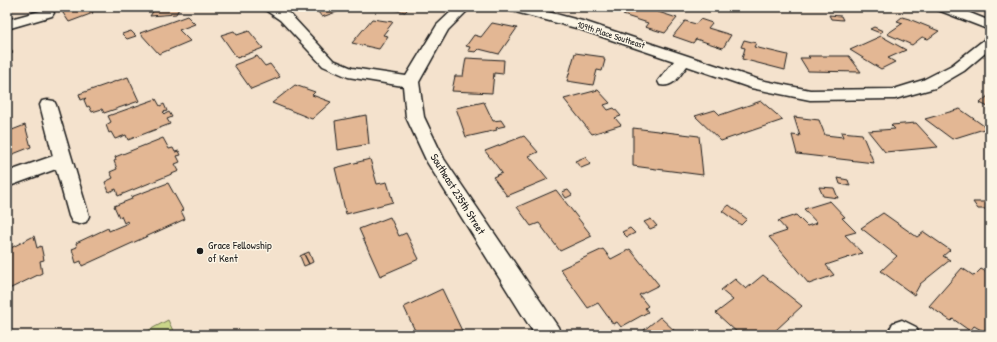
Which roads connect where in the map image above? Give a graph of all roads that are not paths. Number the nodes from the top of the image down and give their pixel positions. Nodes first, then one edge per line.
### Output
1 (268, 7) edge
2 (464, 7) edge
3 (513, 7) edge
4 (943, 7) edge
5 (47, 13) dead end
6 (7, 25) edge
7 (990, 26) edge
8 (990, 42) edge
9 (685, 59) junction
10 (666, 81) dead end
11 (411, 82) junction
12 (48, 105) dead end
13 (63, 159) junction
14 (7, 180) edge
15 (79, 216) dead end
16 (549, 335) edge

1 - 11 street
2 - 11 street
3 - 9 street, 109th Place Southeast
4 - 7 street
5 - 6 street
8 - 9 street, 109th Place Southeast
9 - 10 street
11 - 16 street, Southeast 235th Street
12 - 13 street
13 - 14 street
13 - 15 street

